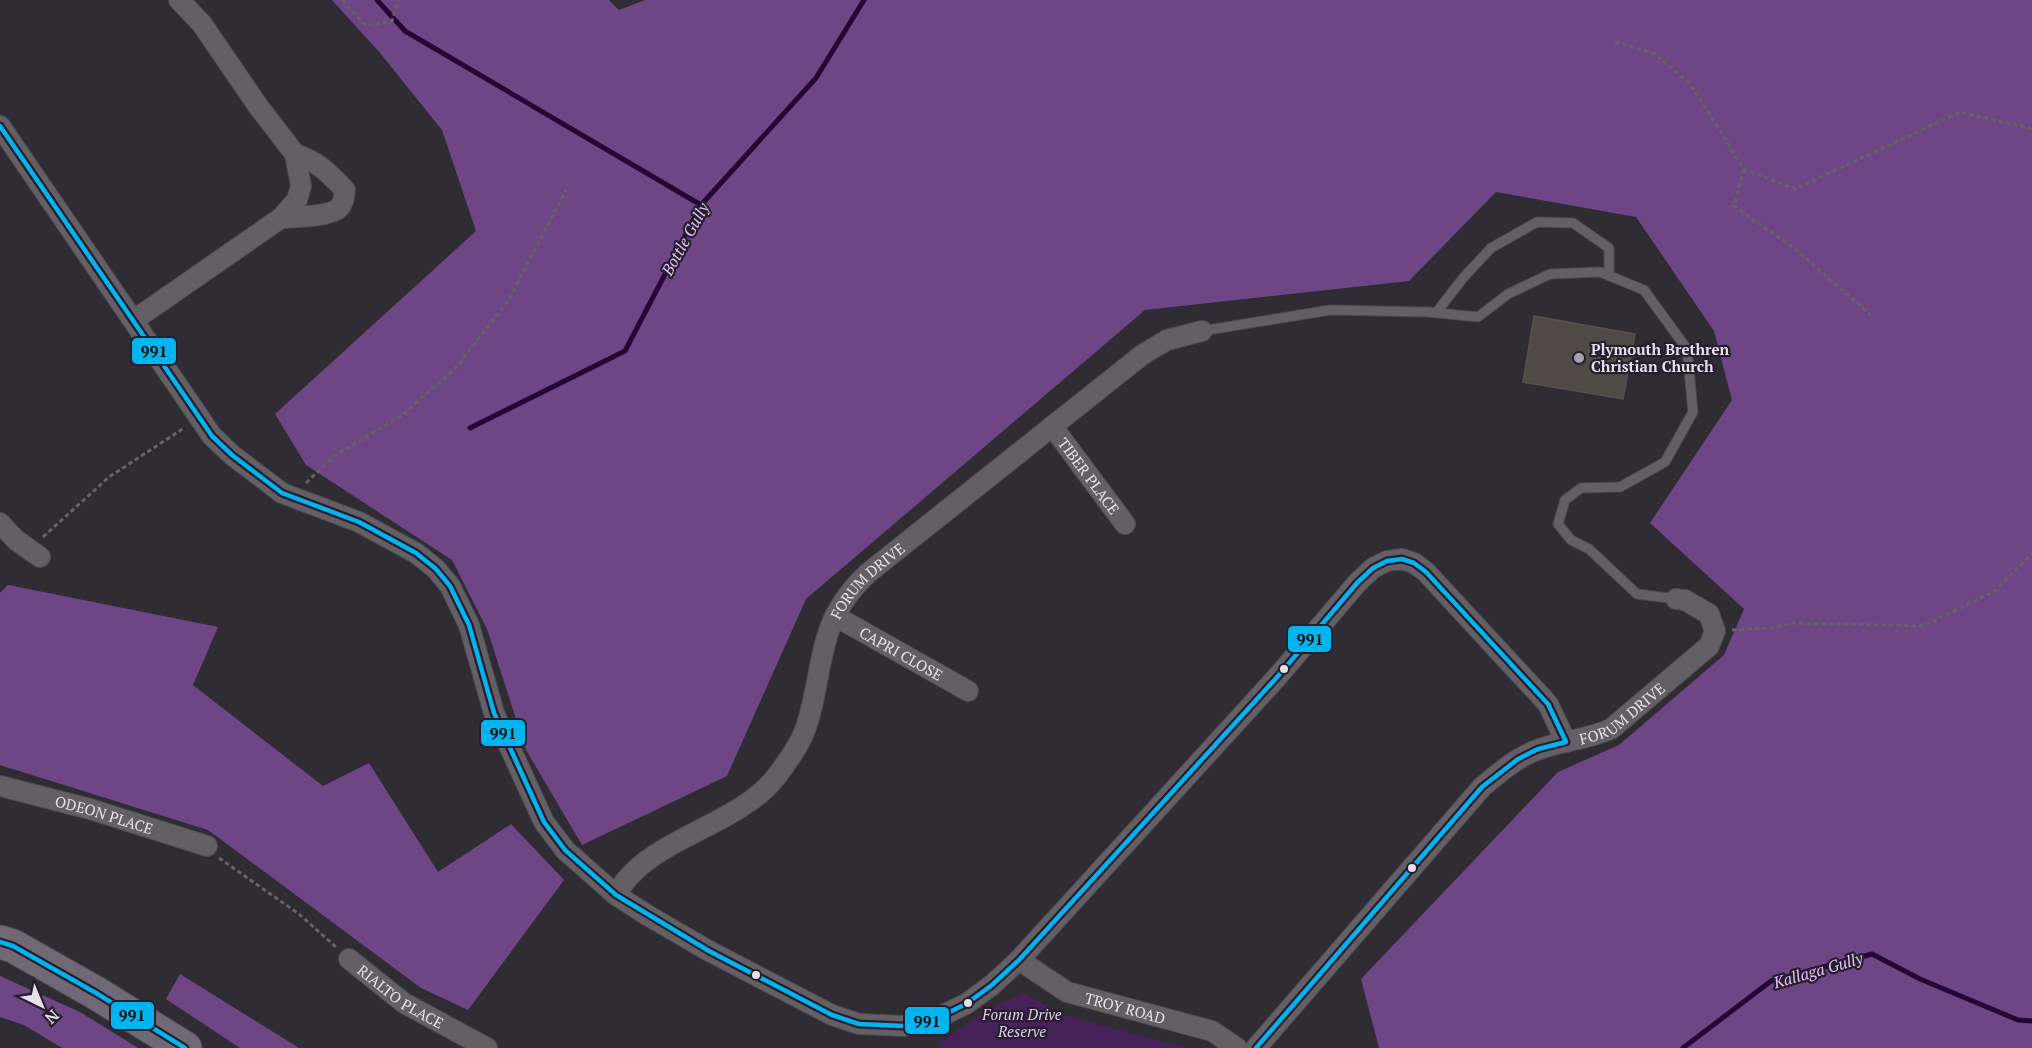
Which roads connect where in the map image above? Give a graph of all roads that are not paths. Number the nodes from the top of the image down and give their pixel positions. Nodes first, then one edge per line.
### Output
1 (179, 0) edge
2 (0, 126) edge
3 (295, 154) junction
4 (281, 218) junction
5 (1609, 276) junction
6 (1436, 313) junction
7 (134, 320) junction
8 (1202, 331) joint
9 (1052, 426) junction
10 (0, 523) edge
11 (1125, 524) dead end
12 (35, 553) road end
13 (1676, 599) joint
14 (835, 616) junction
15 (968, 691) dead end
16 (1566, 742) junction
17 (0, 786) edge
18 (207, 846) road end
19 (616, 895) junction
20 (0, 942) edge
21 (349, 959) road end
22 (1018, 960) junction
23 (185, 1048) edge
24 (487, 1048) edge
25 (1237, 1048) edge
26 (1256, 1048) edge

1 - 3 street
2 - 7 street
3 - 4 street
3 - 4 street
4 - 7 street
5 - 6 lane
5 - 6 lane
5 - 13 lane
6 - 8 lane
7 - 19 street
8 - 9 street, FORUM DRIVE
9 - 11 street, TIBER PLACE
9 - 14 street, FORUM DRIVE
10 - 12 street
13 - 16 street, FORUM DRIVE
14 - 15 street, CAPRI CLOSE
14 - 19 street, FORUM DRIVE
16 - 22 street
16 - 26 street, FORUM DRIVE
17 - 18 street, ODEON PLACE
19 - 22 street
20 - 23 highway
21 - 24 street, RIALTO PLACE
22 - 25 street, TROY ROAD

